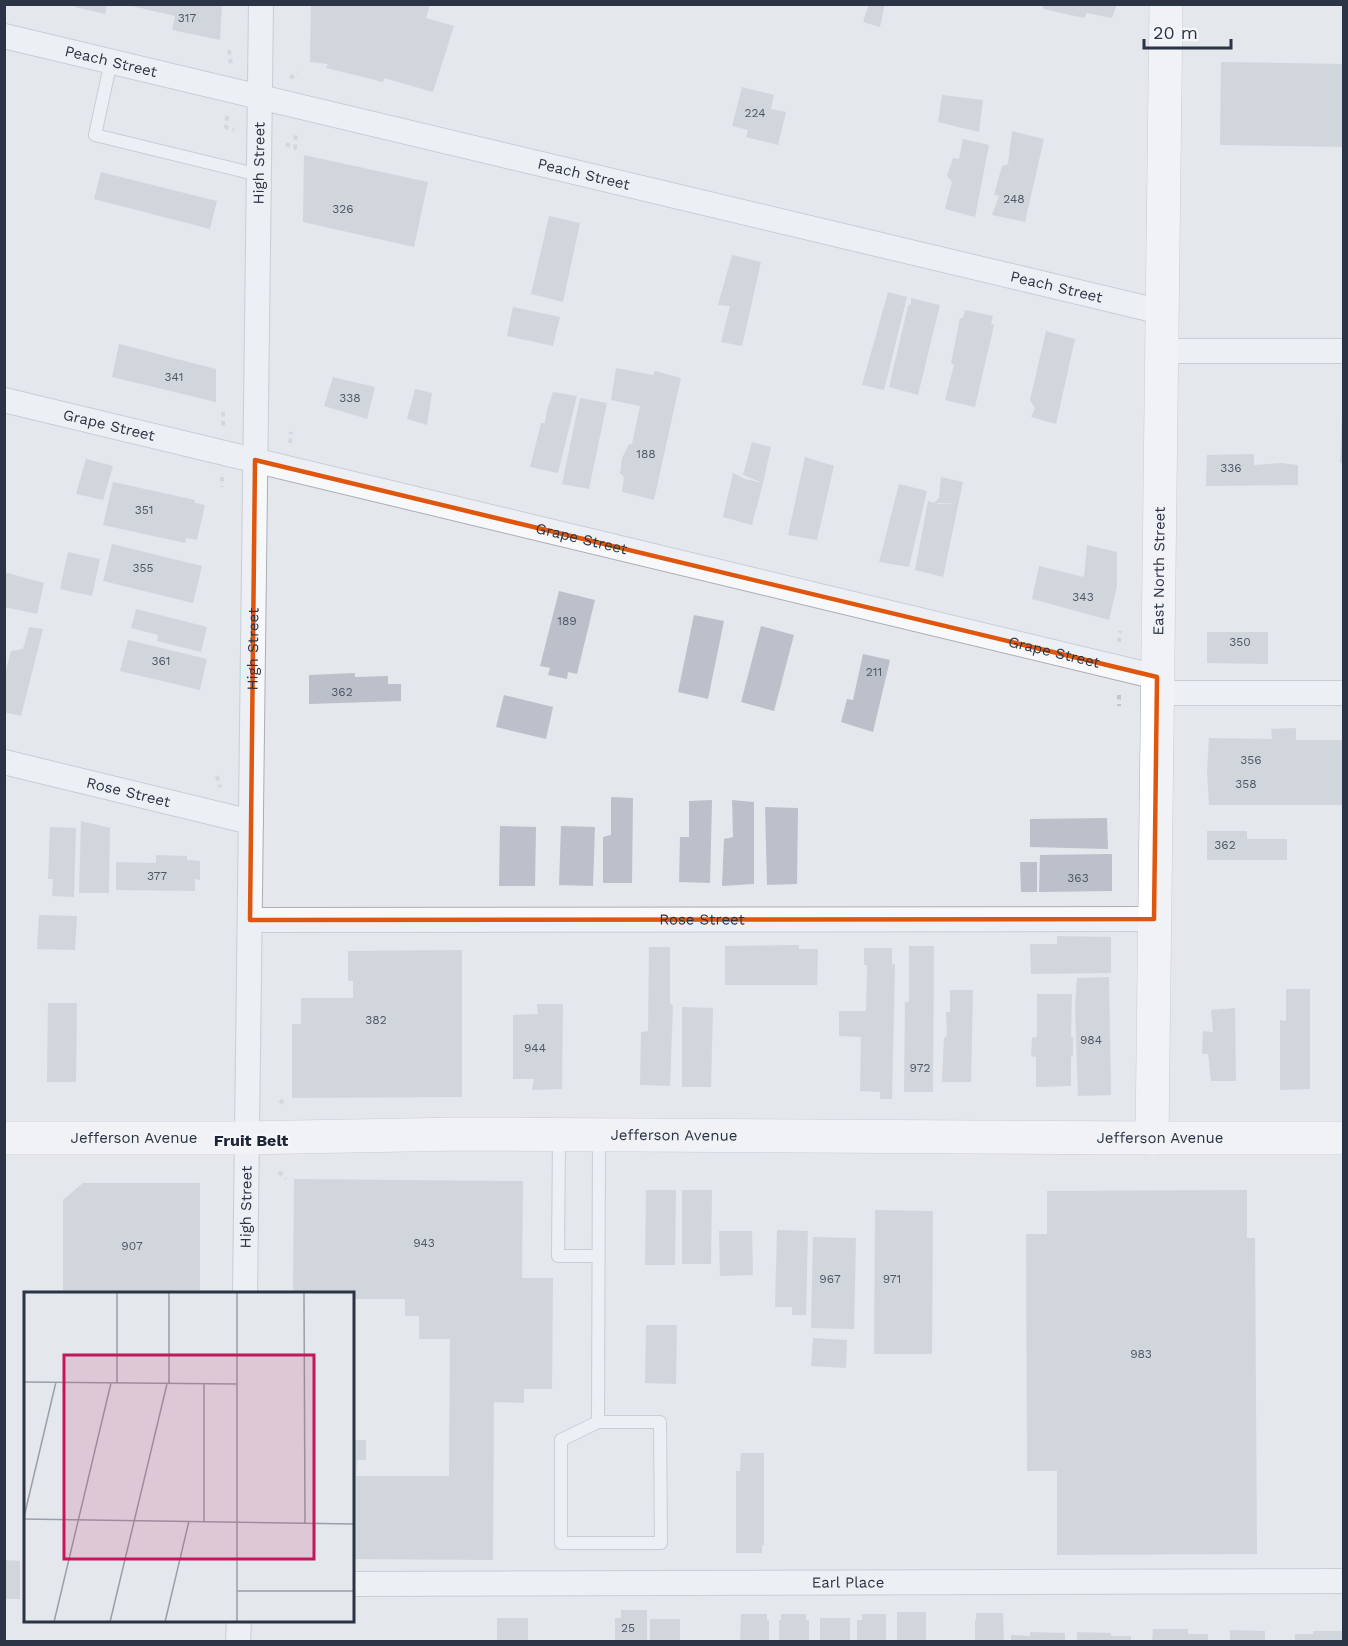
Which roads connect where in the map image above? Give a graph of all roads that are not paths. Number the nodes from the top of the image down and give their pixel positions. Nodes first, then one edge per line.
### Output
1 (261, 4) edge
2 (1166, 4) edge
3 (4, 36) edge
4 (111, 61) junction
5 (260, 98) junction
6 (259, 175) junction
7 (1162, 312) junction
8 (1162, 351) junction
9 (1344, 351) edge
10 (4, 400) edge
11 (255, 460) junction
12 (1157, 685) junction
13 (1344, 693) edge
14 (4, 762) edge
15 (251, 822) junction
16 (1154, 919) junction
17 (250, 920) junction
18 (559, 1134) junction
19 (599, 1134) junction
20 (4, 1138) edge
21 (247, 1138) junction
22 (1152, 1138) junction
23 (1344, 1138) edge
24 (598, 1256) junction
25 (245, 1292) edge
26 (598, 1422) junction
27 (1344, 1581) edge
28 (354, 1584) edge
29 (239, 1622) edge
30 (238, 1641) edge

1 - 5 street, High Street
2 - 7 street, East North Street
3 - 4 street, Peach Street
4 - 5 street, Peach Street
4 - 6 lane
5 - 6 street, High Street
5 - 7 street, Peach Street
6 - 11 street, High Street
7 - 8 street, East North Street
8 - 9 street
8 - 12 street, East North Street
10 - 11 street, Grape Street
11 - 12 street, Grape Street
11 - 15 street, High Street
12 - 13 street, Grape Street
12 - 16 street, East North Street
14 - 15 street, Rose Street
15 - 17 street, High Street
16 - 17 street, Rose Street
16 - 22 street, East North Street
17 - 21 street, High Street
18 - 19 street, Jefferson Avenue
18 - 21 street, Jefferson Avenue
18 - 24 lane
19 - 22 street, Jefferson Avenue
19 - 24 lane
20 - 21 street, Jefferson Avenue
21 - 25 street, High Street
22 - 23 street, Jefferson Avenue
24 - 26 lane
26 - 26 lane
27 - 28 street, Earl Place
29 - 30 street

